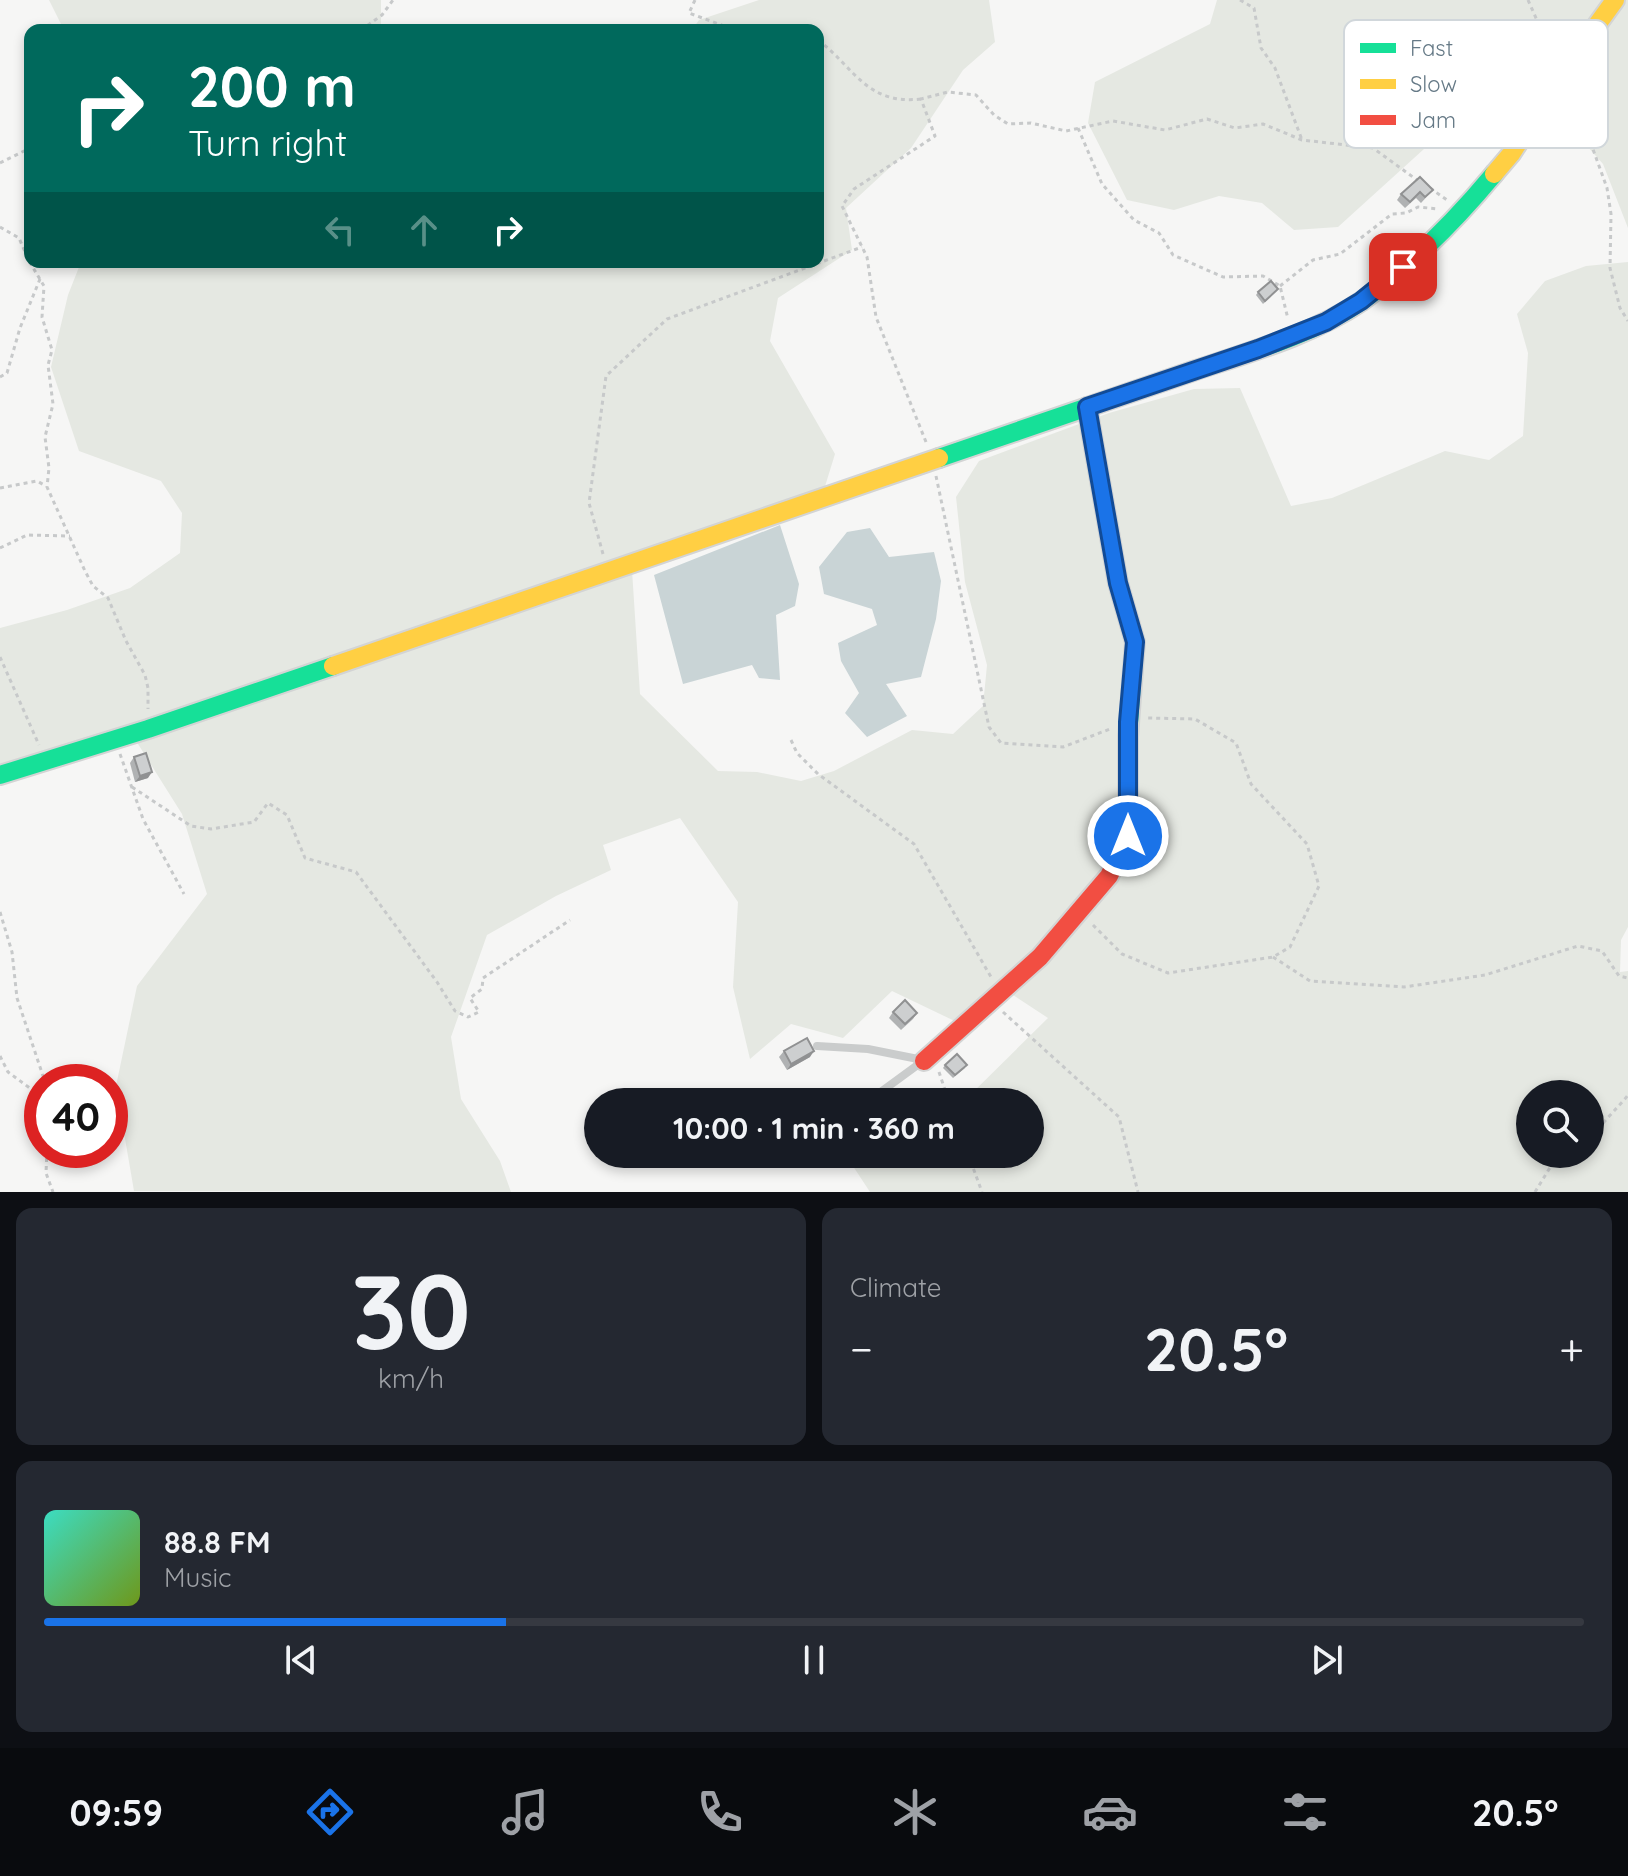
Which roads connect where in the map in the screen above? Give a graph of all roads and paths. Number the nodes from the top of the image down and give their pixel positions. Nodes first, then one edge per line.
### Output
1 (393, 0) edge
2 (695, 0) edge
3 (1240, 0) edge
4 (1528, 0) edge
5 (1615, 0) edge
6 (1537, 20) edge
7 (1601, 20) edge
8 (369, 24) edge
9 (719, 24) edge
10 (824, 46) edge
11 (921, 99) junction
12 (1078, 128) junction
13 (1302, 140) junction
14 (1344, 145) edge
15 (1373, 148) edge
16 (1515, 148) edge
17 (1593, 148) edge
18 (24, 151) edge
19 (0, 163) edge
20 (1418, 180) edge
21 (1429, 188) edge
22 (1463, 211) junction
23 (0, 227) edge
24 (862, 247) junction
25 (24, 248) edge
26 (824, 261) edge
27 (34, 268) edge
28 (805, 268) edge
29 (40, 279) junction
30 (1280, 286) junction
31 (1628, 321) edge
32 (1291, 336) junction
33 (0, 377) edge
34 (1087, 407) junction
35 (933, 460) junction
36 (47, 487) junction
37 (0, 488) edge
38 (70, 536) junction
39 (0, 548) edge
40 (608, 571) junction
41 (0, 657) edge
42 (148, 729) junction
43 (115, 739) junction
44 (791, 740) dead end
45 (46, 760) junction
46 (0, 775) edge
47 (132, 787) junction
48 (184, 894) dead end
49 (0, 912) edge
50 (570, 920) dead end
51 (1273, 957) dead end
52 (1628, 978) edge
53 (1008, 986) junction
54 (992, 1001) junction
55 (817, 1046) dead end
56 (0, 1056) edge
57 (928, 1057) junction
58 (39, 1064) edge
59 (24, 1084) edge
60 (886, 1088) edge
61 (942, 1088) edge
62 (1628, 1095) edge
63 (1604, 1124) edge
64 (46, 1168) edge
65 (973, 1168) edge
66 (1550, 1168) edge
67 (53, 1192) edge
68 (982, 1192) edge
69 (1138, 1192) edge
70 (1535, 1192) edge

1 - 8 path
2 - 9 path
3 - 13 path
4 - 6 path
5 - 7 main road
10 - 11 path
11 - 12 path
11 - 24 path
12 - 13 path
12 - 30 path
13 - 14 path
15 - 20 path
16 - 22 main road
17 - 31 path
18 - 19 path
21 - 22 path
22 - 30 path
22 - 32 main road
23 - 25 path
24 - 26 path
24 - 35 path
27 - 29 path
28 - 40 path
29 - 33 path
29 - 36 path
30 - 32 path
32 - 34 main road
34 - 35 main road
34 - 53 main road
35 - 40 main road
36 - 37 path
36 - 38 path
38 - 39 path
38 - 42 path
40 - 42 main road
41 - 45 path
42 - 43 main road
43 - 45 main road
43 - 47 path
44 - 53 path
45 - 46 main road
47 - 48 path
47 - 50 path
49 - 58 path
51 - 52 path
53 - 54 main road
54 - 57 main road
54 - 69 path
55 - 57 lane
56 - 59 path
57 - 60 lane
57 - 61 path
62 - 63 path
64 - 67 path
65 - 68 path
66 - 70 path

